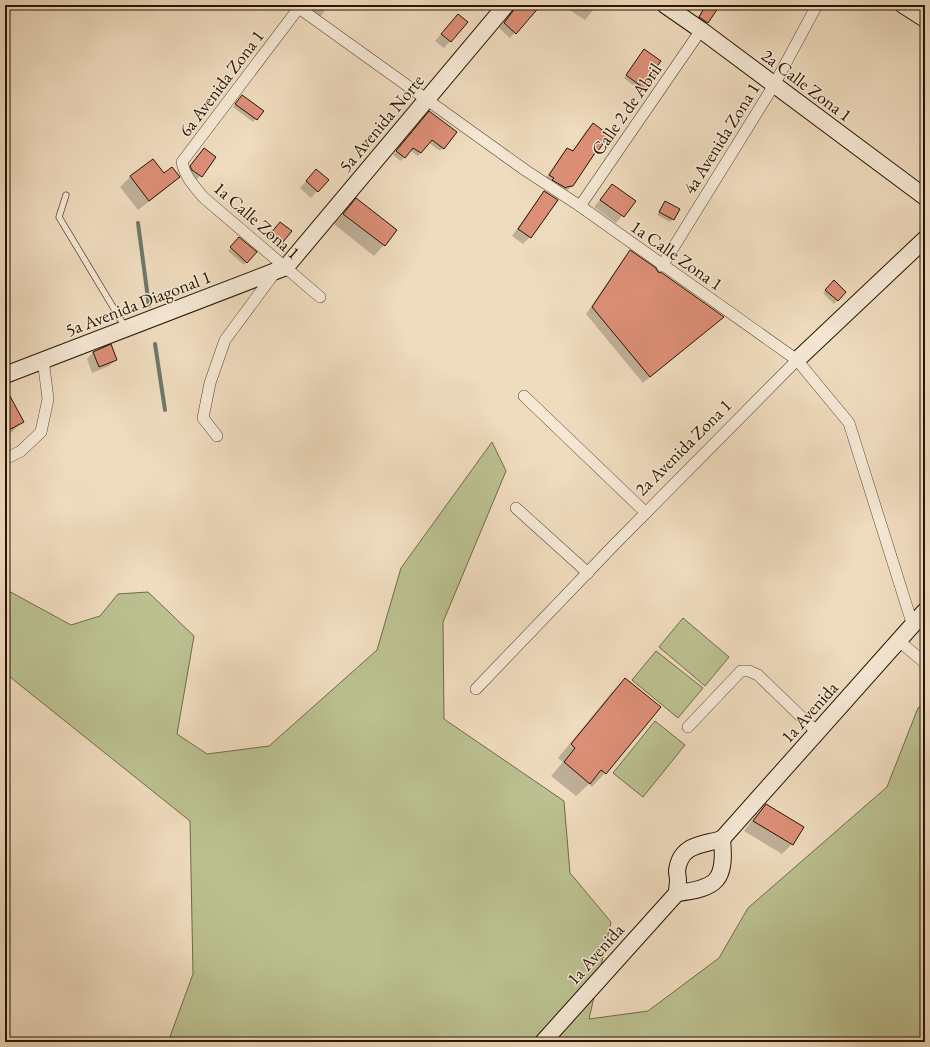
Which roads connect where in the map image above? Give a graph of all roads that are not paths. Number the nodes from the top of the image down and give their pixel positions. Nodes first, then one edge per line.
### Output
1 (506, 5) edge
2 (665, 5) edge
3 (816, 5) edge
4 (903, 5) edge
5 (300, 7) edge
6 (925, 20) edge
7 (701, 30) junction
8 (774, 85) junction
9 (426, 100) junction
10 (182, 162) joint
11 (66, 195) dead end
12 (925, 197) edge
13 (580, 206) junction
14 (925, 239) edge
15 (662, 266) junction
16 (281, 269) junction
17 (320, 297) dead end
18 (126, 330) junction
19 (46, 360) junction
20 (797, 360) junction
21 (5, 375) edge
22 (524, 396) dead end
23 (217, 436) dead end
24 (5, 459) edge
25 (516, 508) dead end
26 (646, 513) junction
27 (588, 573) junction
28 (925, 611) edge
29 (913, 626) junction
30 (899, 640) junction
31 (925, 663) edge
32 (476, 689) dead end
33 (688, 727) dead end
34 (817, 732) junction
35 (718, 840) junction
36 (677, 893) junction
37 (543, 1042) edge

1 - 9 street, 5a Avenida Norte
2 - 7 street, 2a Calle Zona 1
3 - 8 street, 4a Avenida Zona 1
4 - 6 street
5 - 9 street, 1a Calle Zona 1
5 - 10 street, 6a Avenida Zona 1
7 - 8 street, 2a Calle Zona 1
7 - 13 street, Calle 2 de Abril
8 - 12 street, 2a Calle Zona 1
8 - 15 street, 4a Avenida Zona 1
9 - 13 street, 1a Calle Zona 1
9 - 16 street, 5a Avenida Norte
10 - 16 street, 1a Calle Zona 1
11 - 18 lane
13 - 15 street, 1a Calle Zona 1
14 - 20 street, 2a Avenida Zona 1
15 - 20 street, 1a Calle Zona 1
16 - 17 street, 1a Calle Zona 1
16 - 18 street, 5a Avenida Diagonal 1
16 - 23 street
18 - 19 street, 5a Avenida Diagonal 1
19 - 21 street, 5a Avenida Diagonal 1
19 - 24 street
20 - 26 street, 2a Avenida Zona 1
20 - 29 street, 1a Calle Zona 1
22 - 26 street
25 - 27 street
26 - 27 street, 2a Avenida Zona 1
27 - 32 street, 2a Avenida Zona 1
28 - 29 street, 1a Avenida
29 - 30 street, 1a Avenida
30 - 31 street
30 - 34 street, 1a Avenida
33 - 34 street
34 - 35 street, 1a Avenida
35 - 36 street
35 - 36 street
36 - 37 street, 1a Avenida

